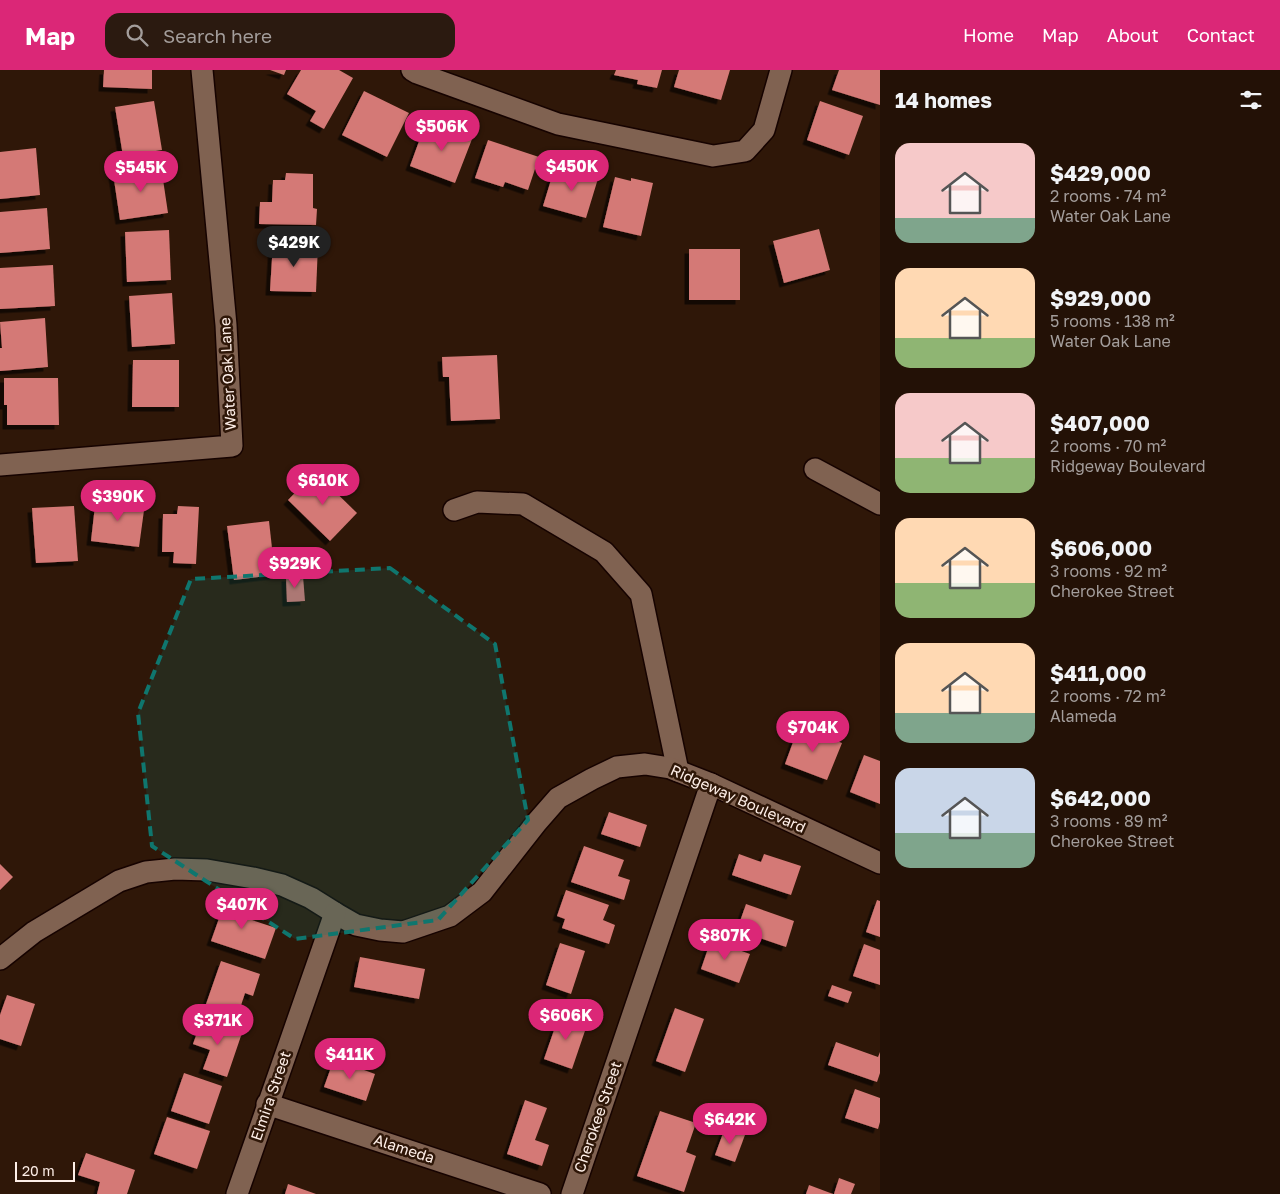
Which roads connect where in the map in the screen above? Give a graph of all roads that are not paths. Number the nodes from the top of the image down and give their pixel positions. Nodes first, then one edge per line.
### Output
1 (202, 70) edge
2 (412, 70) edge
3 (781, 70) edge
4 (0, 465) edge
5 (815, 469) dead end
6 (880, 504) edge
7 (454, 510) dead end
8 (678, 771) junction
9 (711, 784) junction
10 (880, 863) edge
11 (335, 913) junction
12 (0, 959) edge
13 (267, 1104) junction
14 (237, 1194) edge
15 (540, 1194) edge
16 (572, 1194) edge

1 - 4 street, Water Oak Lane
2 - 3 street
5 - 6 street
7 - 8 street
8 - 9 street, Ridgeway Boulevard
8 - 11 street, Ridgeway Boulevard
9 - 10 street, Ridgeway Boulevard
9 - 16 street, Cherokee Street
11 - 12 street, Ridgeway Boulevard
11 - 13 street, Elmira Street
13 - 14 street, Elmira Street
13 - 15 street, Alameda

